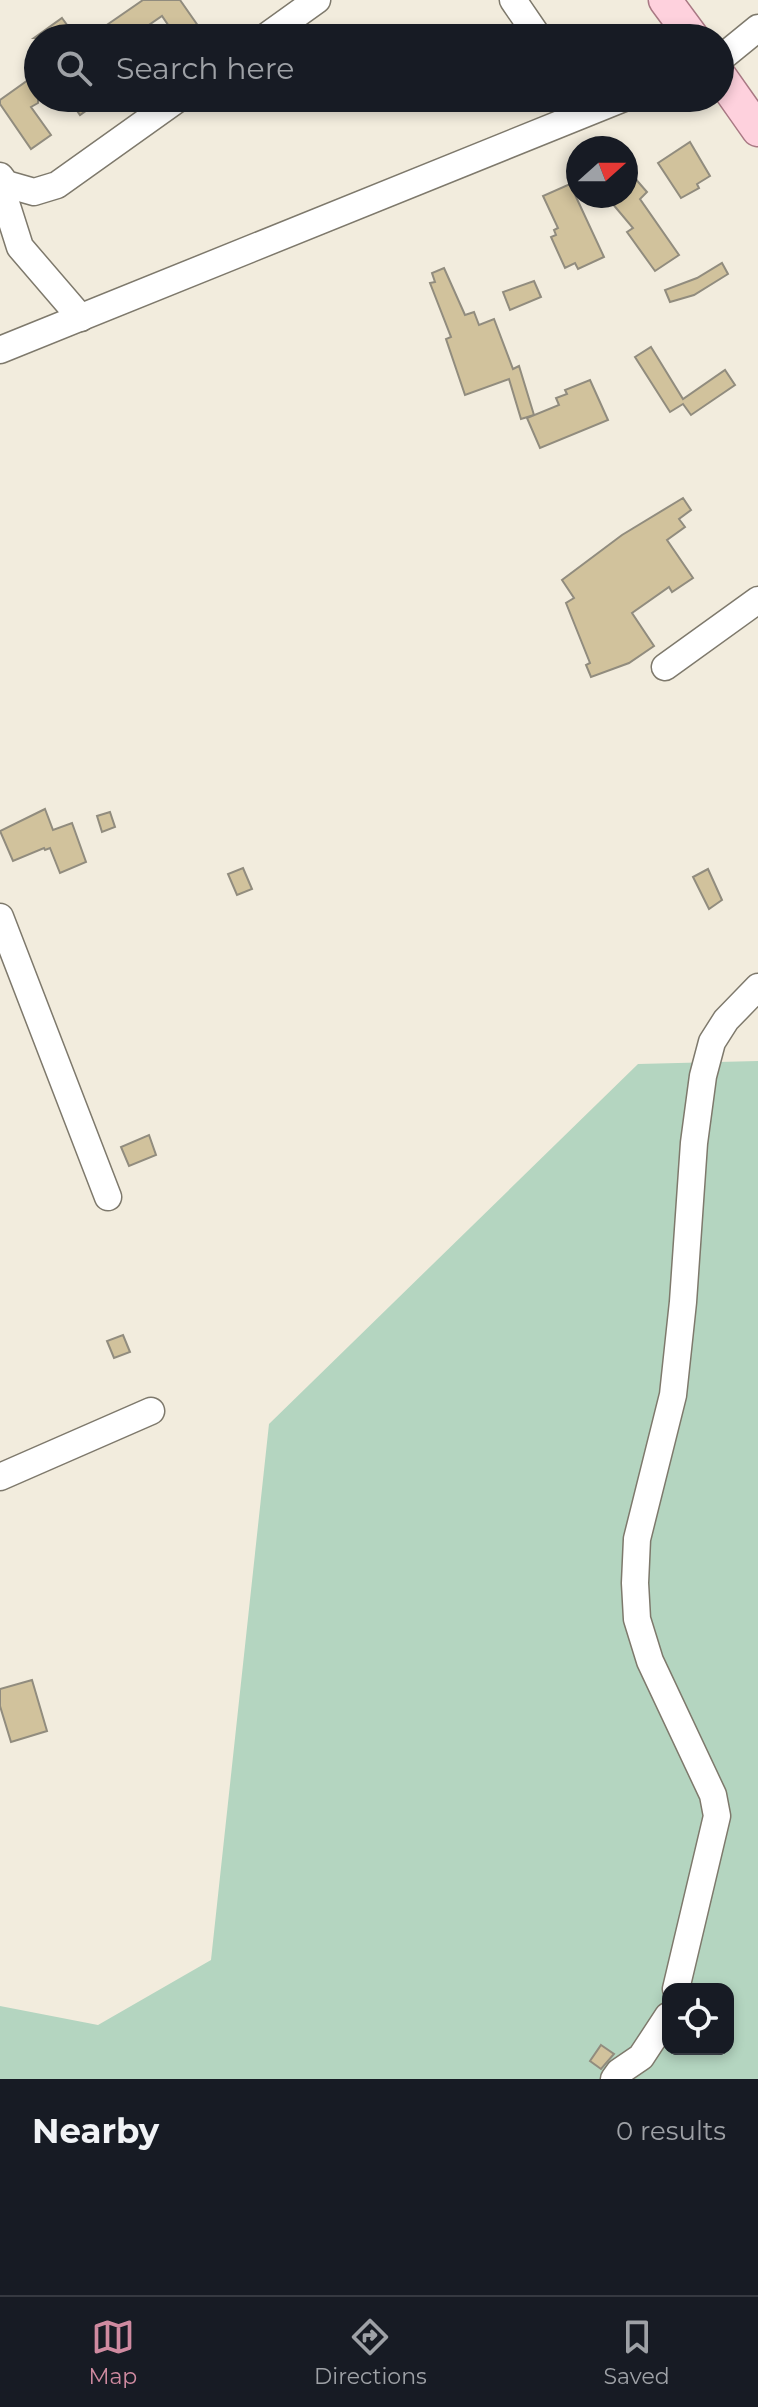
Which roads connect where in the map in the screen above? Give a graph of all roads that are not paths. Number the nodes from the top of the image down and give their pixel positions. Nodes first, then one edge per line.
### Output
1 (317, 0) edge
2 (513, 0) edge
3 (665, 0) edge
4 (284, 24) edge
5 (529, 24) edge
6 (683, 24) edge
7 (758, 28) edge
8 (734, 48) edge
9 (734, 96) edge
10 (159, 112) edge
11 (567, 112) edge
12 (758, 130) edge
13 (3, 180) edge
14 (81, 318) junction
15 (0, 350) edge
16 (758, 600) edge
17 (665, 667) dead end
18 (0, 917) edge
19 (758, 987) edge
20 (108, 1197) dead end
21 (151, 1411) dead end
22 (0, 1477) edge
23 (677, 1983) edge
24 (662, 2025) edge
25 (614, 2079) edge

1 - 4 street
2 - 5 street
3 - 6 main road
7 - 8 street
9 - 12 main road
10 - 13 street
11 - 14 street
13 - 14 street
14 - 15 street
16 - 17 street
18 - 20 street
19 - 23 street
21 - 22 street
24 - 25 street

